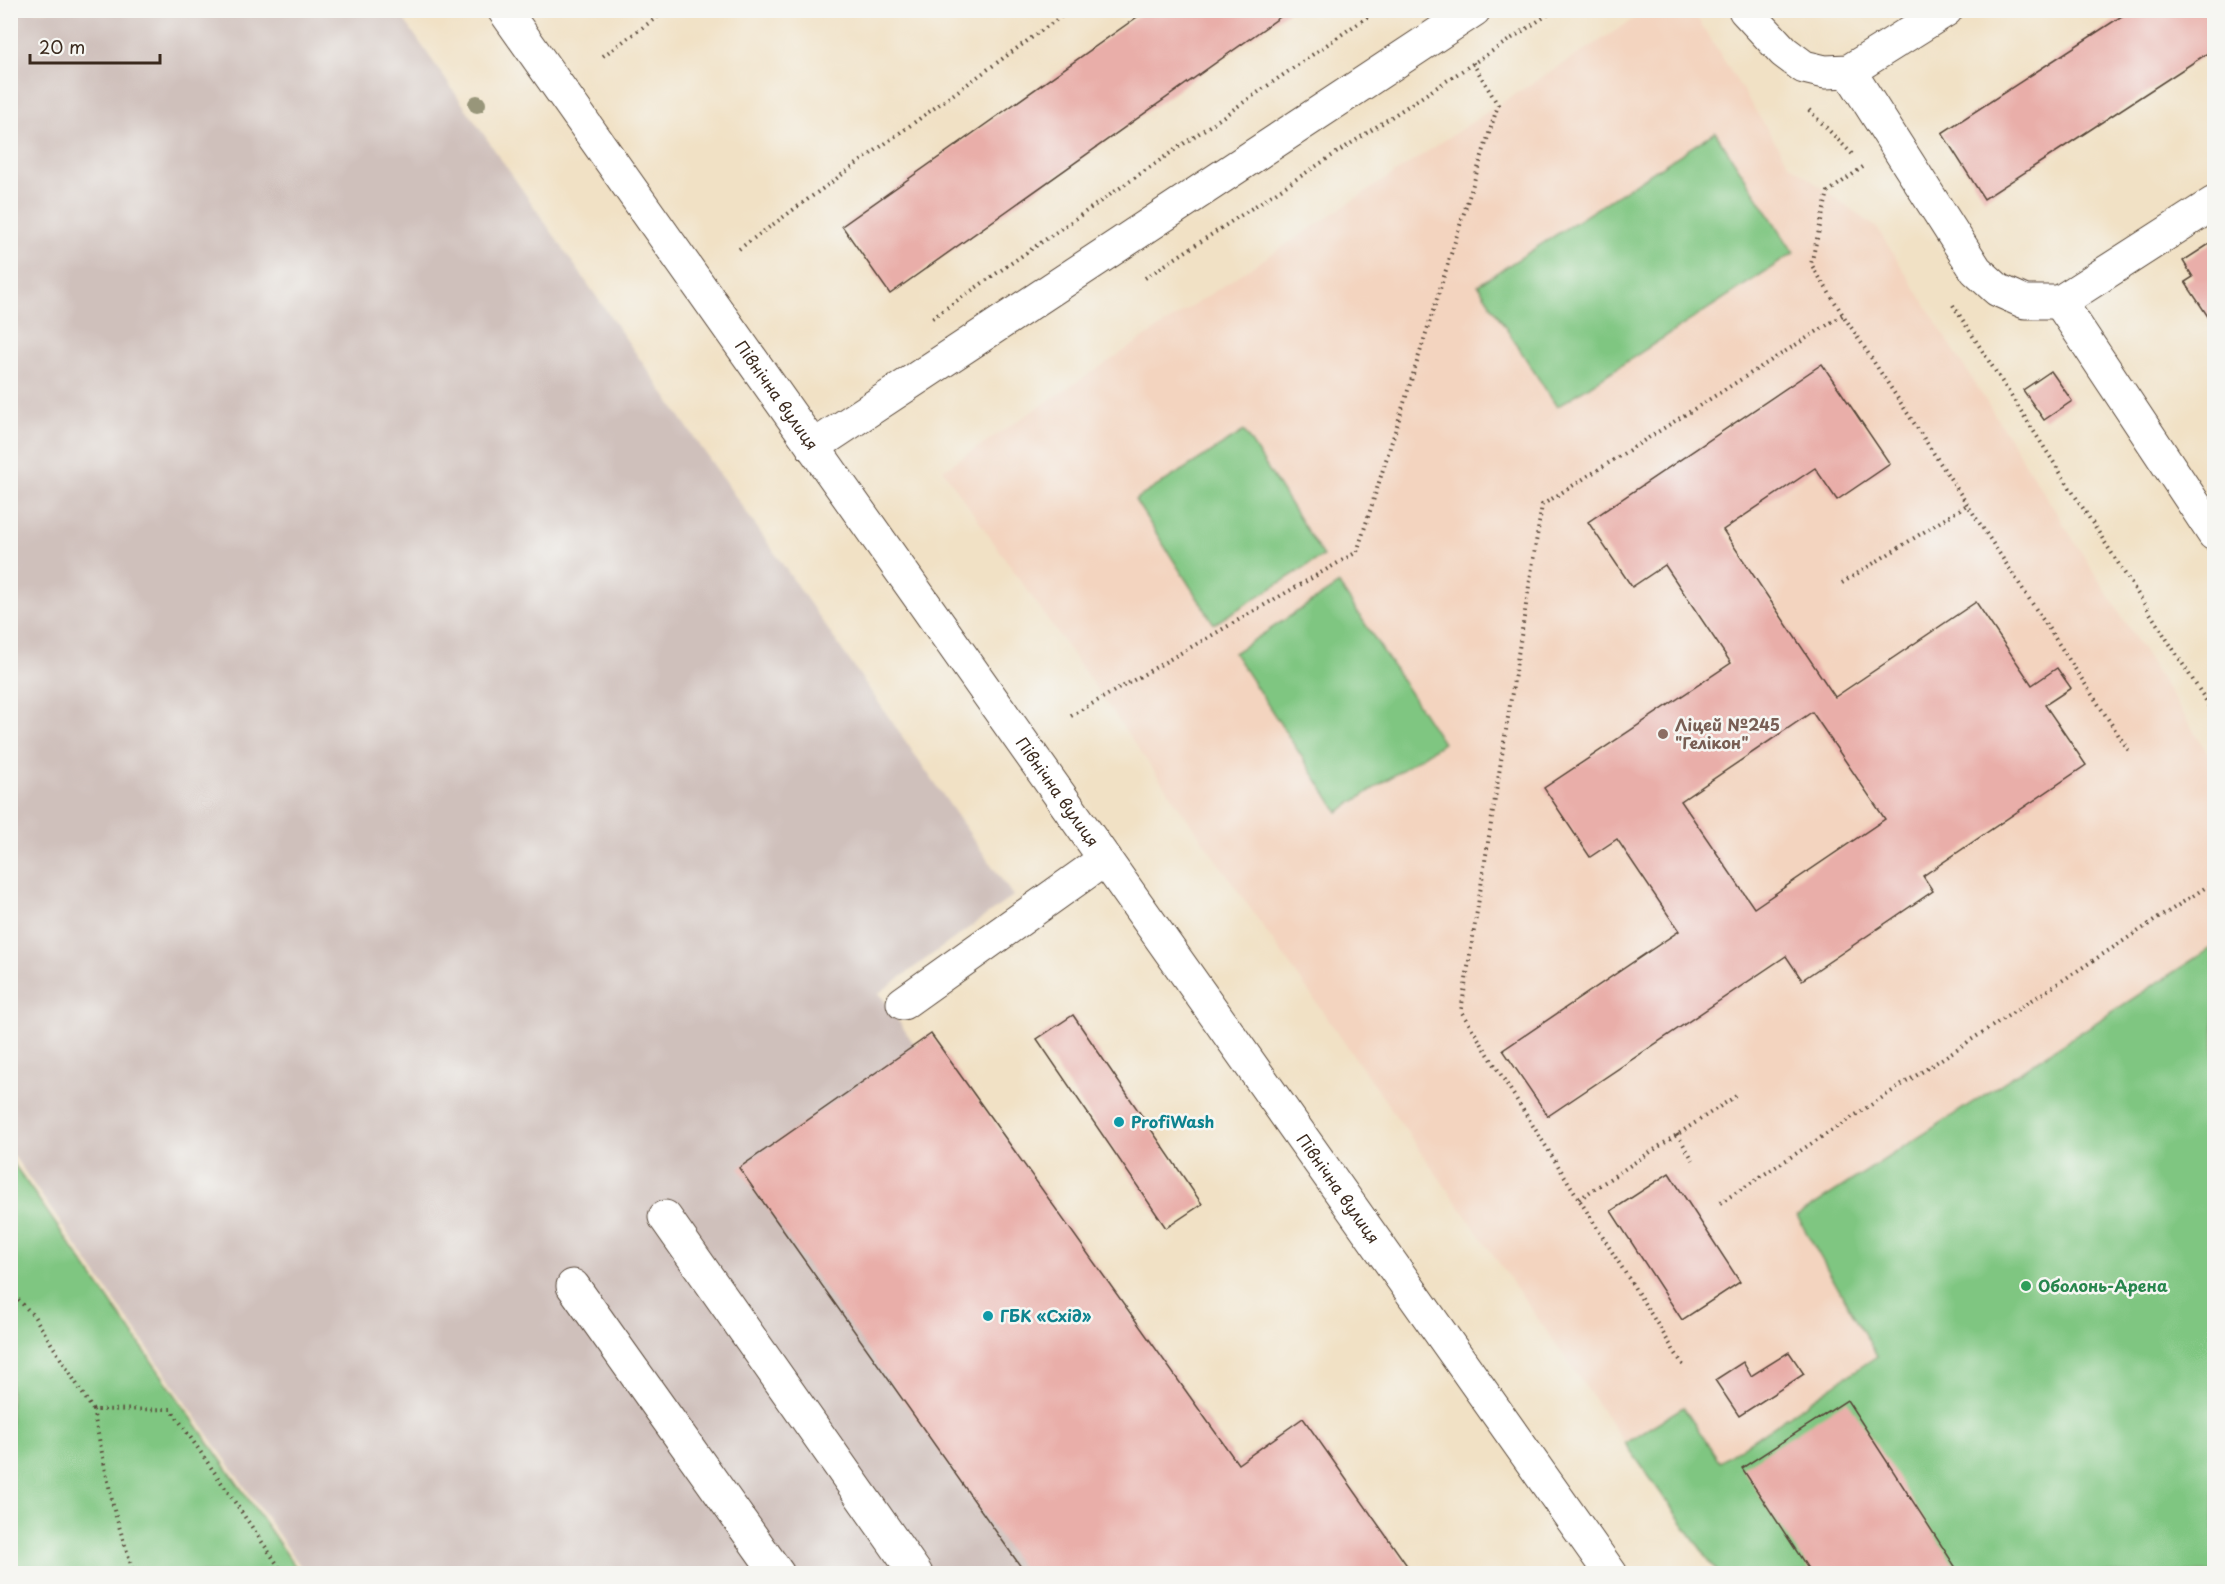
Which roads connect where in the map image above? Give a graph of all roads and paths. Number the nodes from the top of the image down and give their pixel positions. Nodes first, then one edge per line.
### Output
1 (504, 10) edge
2 (668, 10) edge
3 (1070, 10) edge
4 (1377, 10) edge
5 (1556, 10) edge
6 (1745, 10) edge
7 (1946, 10) edge
8 (1473, 11) edge
9 (603, 56) dead end
10 (1474, 64) junction
11 (1804, 67) junction
12 (1849, 71) junction
13 (1864, 166) junction
14 (1870, 176) dead end
15 (2214, 203) edge
16 (739, 249) dead end
17 (1136, 284) dead end
18 (1948, 297) dead end
19 (2060, 302) junction
20 (1843, 315) junction
21 (930, 319) dead end
22 (813, 447) junction
23 (1967, 505) junction
24 (2214, 534) edge
25 (1842, 583) dead end
26 (2214, 713) edge
27 (1071, 716) dead end
28 (2129, 751) dead end
29 (1105, 859) junction
30 (2214, 882) edge
31 (903, 1003) dead end
32 (1739, 1094) dead end
33 (1677, 1134) junction
34 (1693, 1160) dead end
35 (1579, 1199) junction
36 (1720, 1203) dead end
37 (665, 1217) dead end
38 (573, 1286) dead end
39 (10, 1291) edge
40 (1683, 1365) dead end
41 (93, 1410) junction
42 (134, 1574) edge
43 (284, 1574) edge
44 (778, 1574) edge
45 (916, 1574) edge
46 (1611, 1574) edge

1 - 22 street, Північна вулиця
2 - 9 path
3 - 16 path
4 - 21 path
5 - 10 path
6 - 11 street
7 - 12 street
8 - 22 street
10 - 17 path
10 - 27 path
11 - 12 street
11 - 13 path
12 - 19 street
13 - 14 path
13 - 20 path
15 - 19 street
18 - 26 path
19 - 24 street
20 - 23 path
20 - 35 path
22 - 29 street, Північна вулиця
23 - 25 path
23 - 28 path
29 - 31 street
29 - 46 street, Північна вулиця
30 - 36 path
32 - 33 path
33 - 34 path
33 - 35 path
35 - 40 path
37 - 45 street
38 - 44 street
39 - 41 path
41 - 42 path
41 - 43 path

